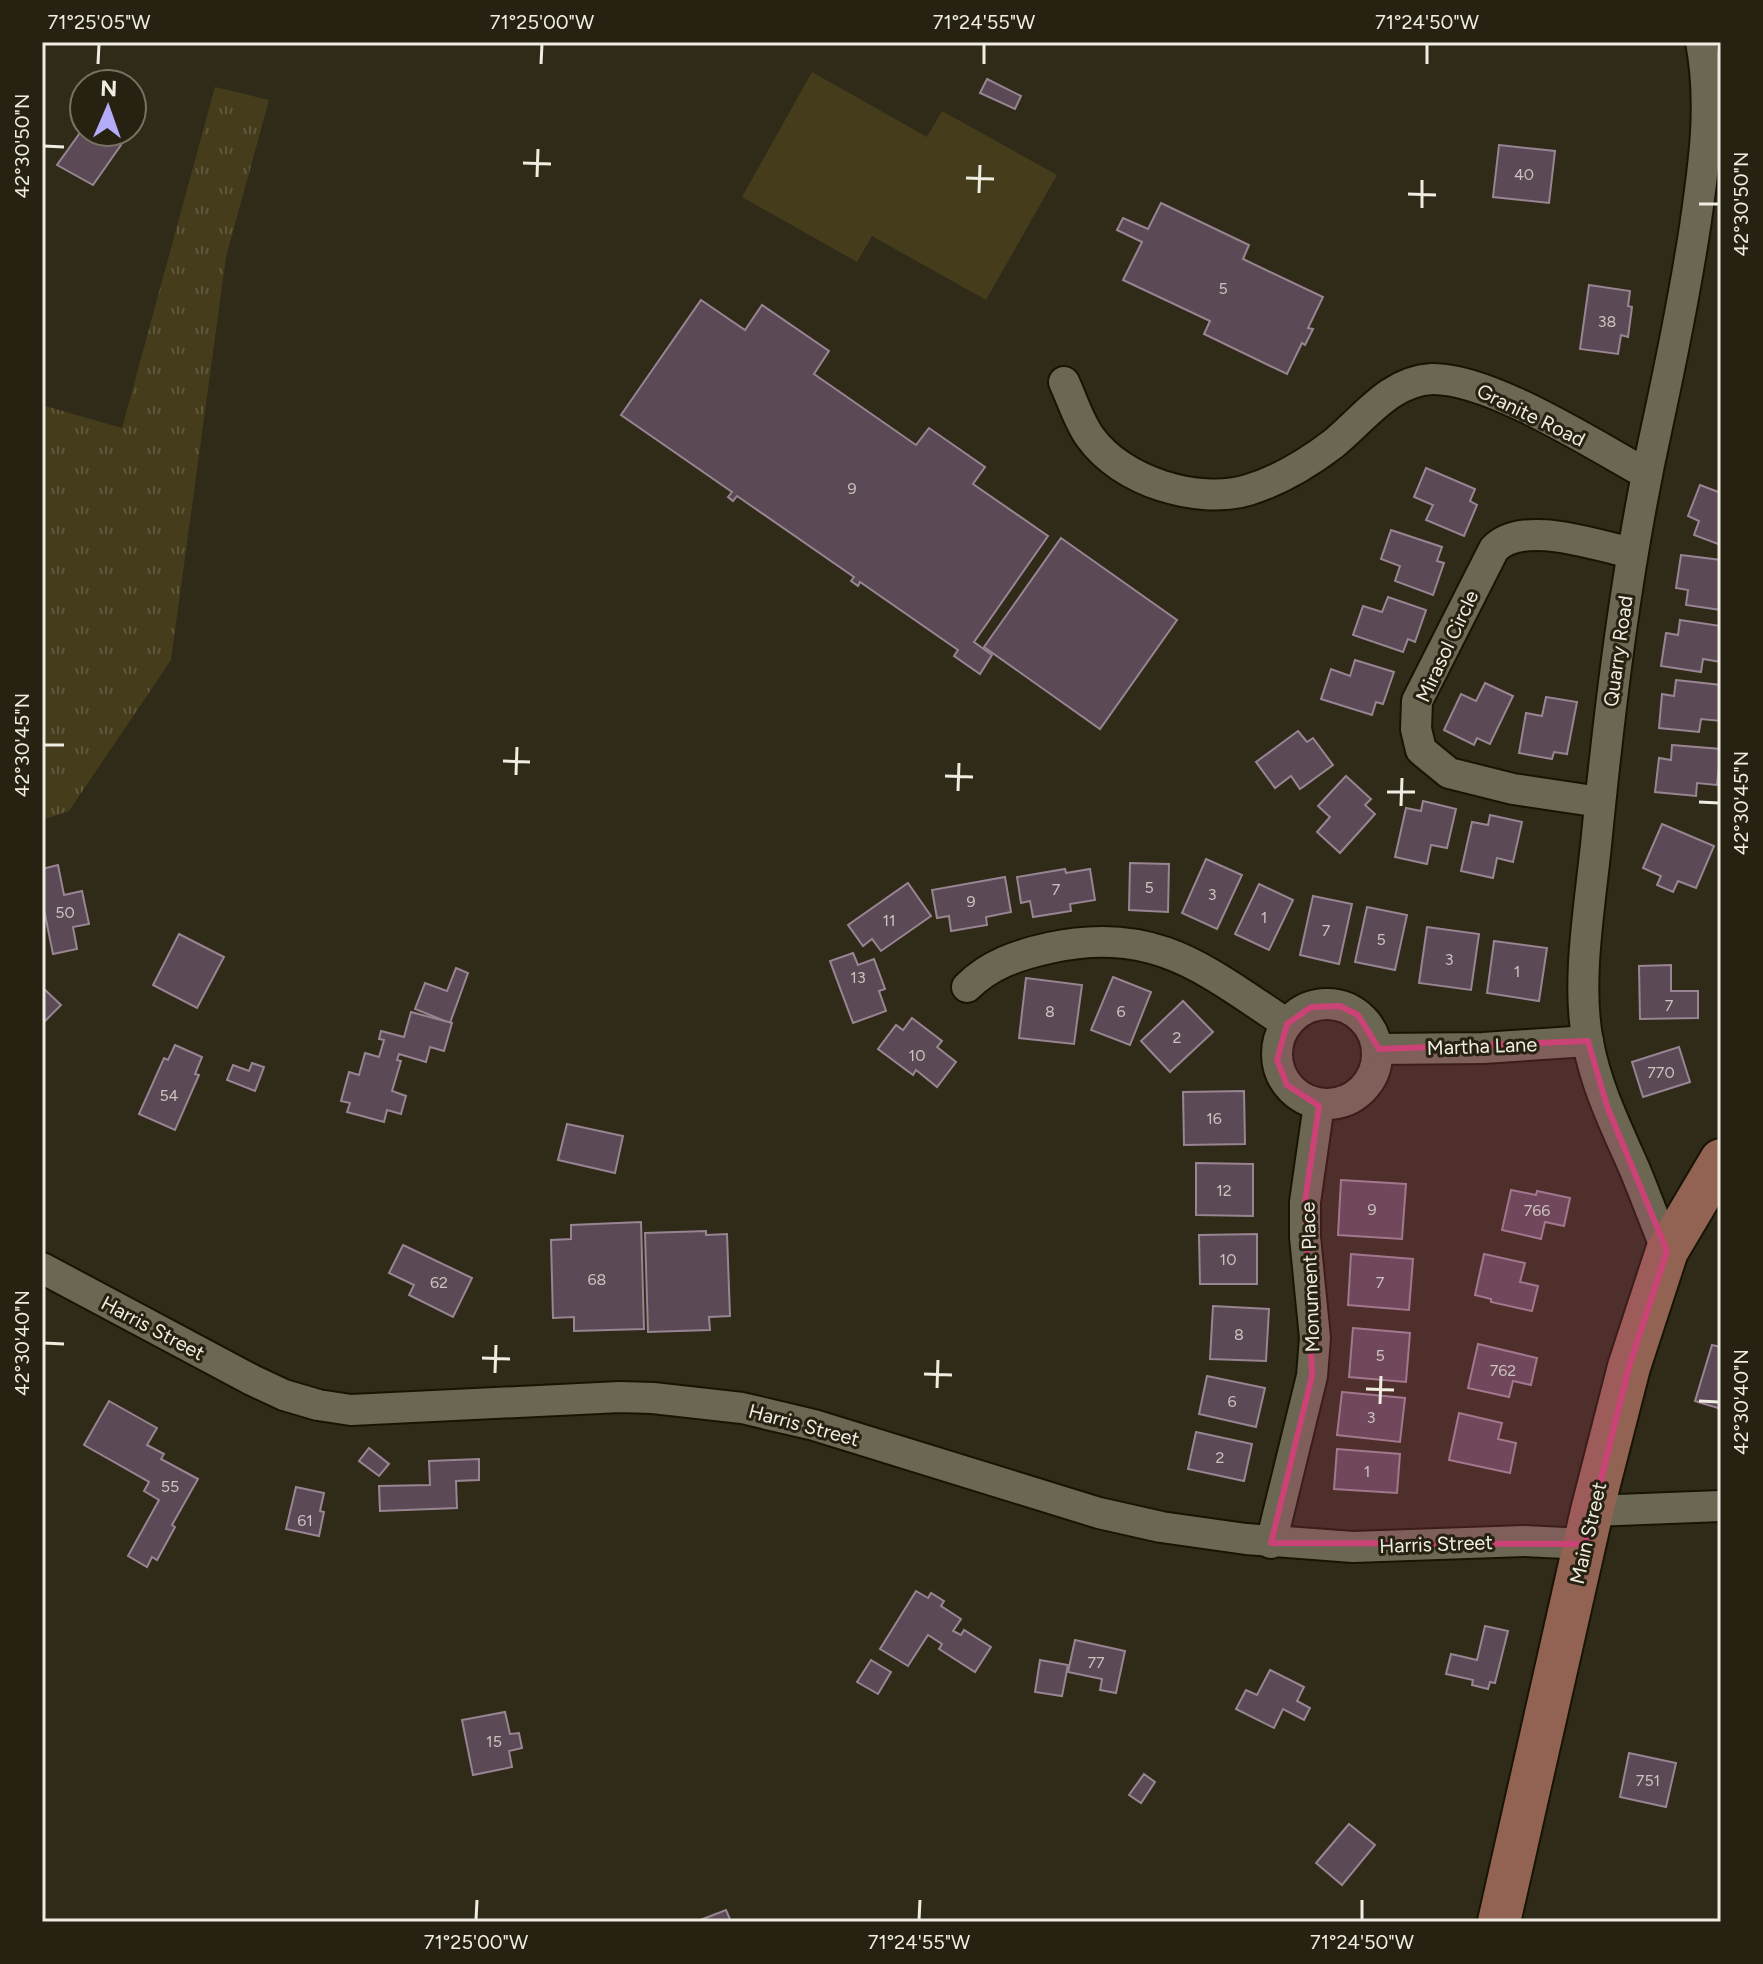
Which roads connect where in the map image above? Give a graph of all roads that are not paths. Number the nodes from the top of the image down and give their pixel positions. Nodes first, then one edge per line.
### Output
1 (1701, 42) edge
2 (1064, 382) dead end
3 (1647, 474) junction
4 (1632, 553) junction
5 (1600, 802) junction
6 (967, 987) dead end
7 (1287, 1024) junction
8 (1588, 1041) junction
9 (1377, 1049) junction
10 (1319, 1104) junction
11 (1721, 1160) edge
12 (1667, 1251) junction
13 (42, 1268) edge
14 (1721, 1506) edge
15 (1589, 1527) junction
16 (1271, 1543) junction
17 (1499, 1922) edge

1 - 3 street, Quarry Road
2 - 3 street, Granite Road
3 - 4 street, Quarry Road
4 - 5 street, Quarry Road
4 - 5 street, Mirasol Circle
5 - 8 street, Quarry Road
6 - 7 street
7 - 9 street
7 - 10 street
8 - 9 street, Martha Lane
8 - 12 street, Quarry Road
9 - 10 street
10 - 16 street, Monument Place
11 - 12 main road, Main Street
12 - 15 main road, Main Street
13 - 16 street, Harris Street
14 - 15 street, Harris Street
15 - 16 street, Harris Street
15 - 17 main road, Main Street

